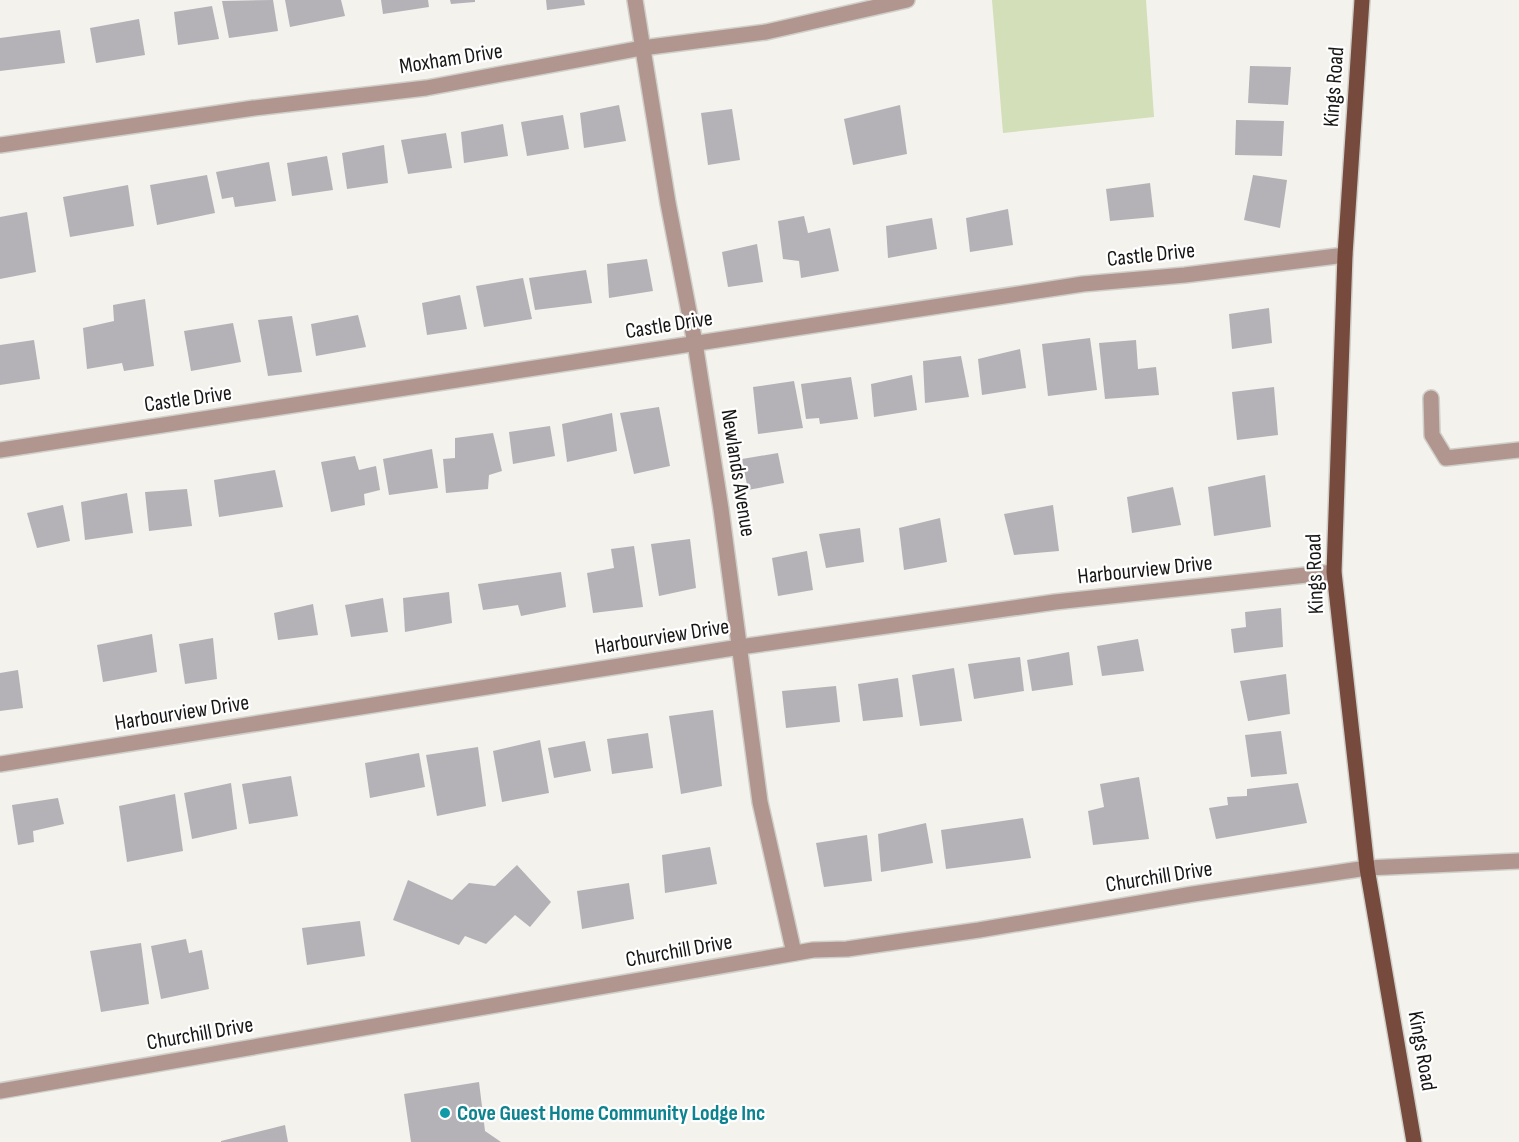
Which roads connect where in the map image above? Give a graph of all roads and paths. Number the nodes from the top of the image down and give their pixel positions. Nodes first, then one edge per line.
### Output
1 (635, 0) edge
2 (907, 0) edge
3 (1362, 0) edge
4 (642, 48) junction
5 (0, 145) edge
6 (1345, 255) junction
7 (695, 344) junction
8 (1431, 398) dead end
9 (0, 450) edge
10 (1519, 450) edge
11 (1334, 572) junction
12 (740, 647) junction
13 (0, 764) edge
14 (1519, 861) edge
15 (1367, 868) junction
16 (794, 954) junction
17 (0, 1091) edge
18 (1414, 1142) edge

1 - 4 street, Newlands Avenue
2 - 4 street, Moxham Drive
3 - 6 main road, Kings Road
4 - 5 street, Moxham Drive
4 - 7 street, Newlands Avenue
6 - 7 street, Castle Drive
6 - 11 main road, Kings Road
7 - 9 street, Castle Drive
7 - 12 street, Newlands Avenue
8 - 10 street
11 - 12 street, Harbourview Drive
11 - 15 main road, Kings Road
12 - 13 street, Harbourview Drive
12 - 16 street, Newlands Avenue
14 - 15 street, Churchill Drive
15 - 16 street, Churchill Drive
15 - 18 main road, Kings Road
16 - 17 street, Churchill Drive

